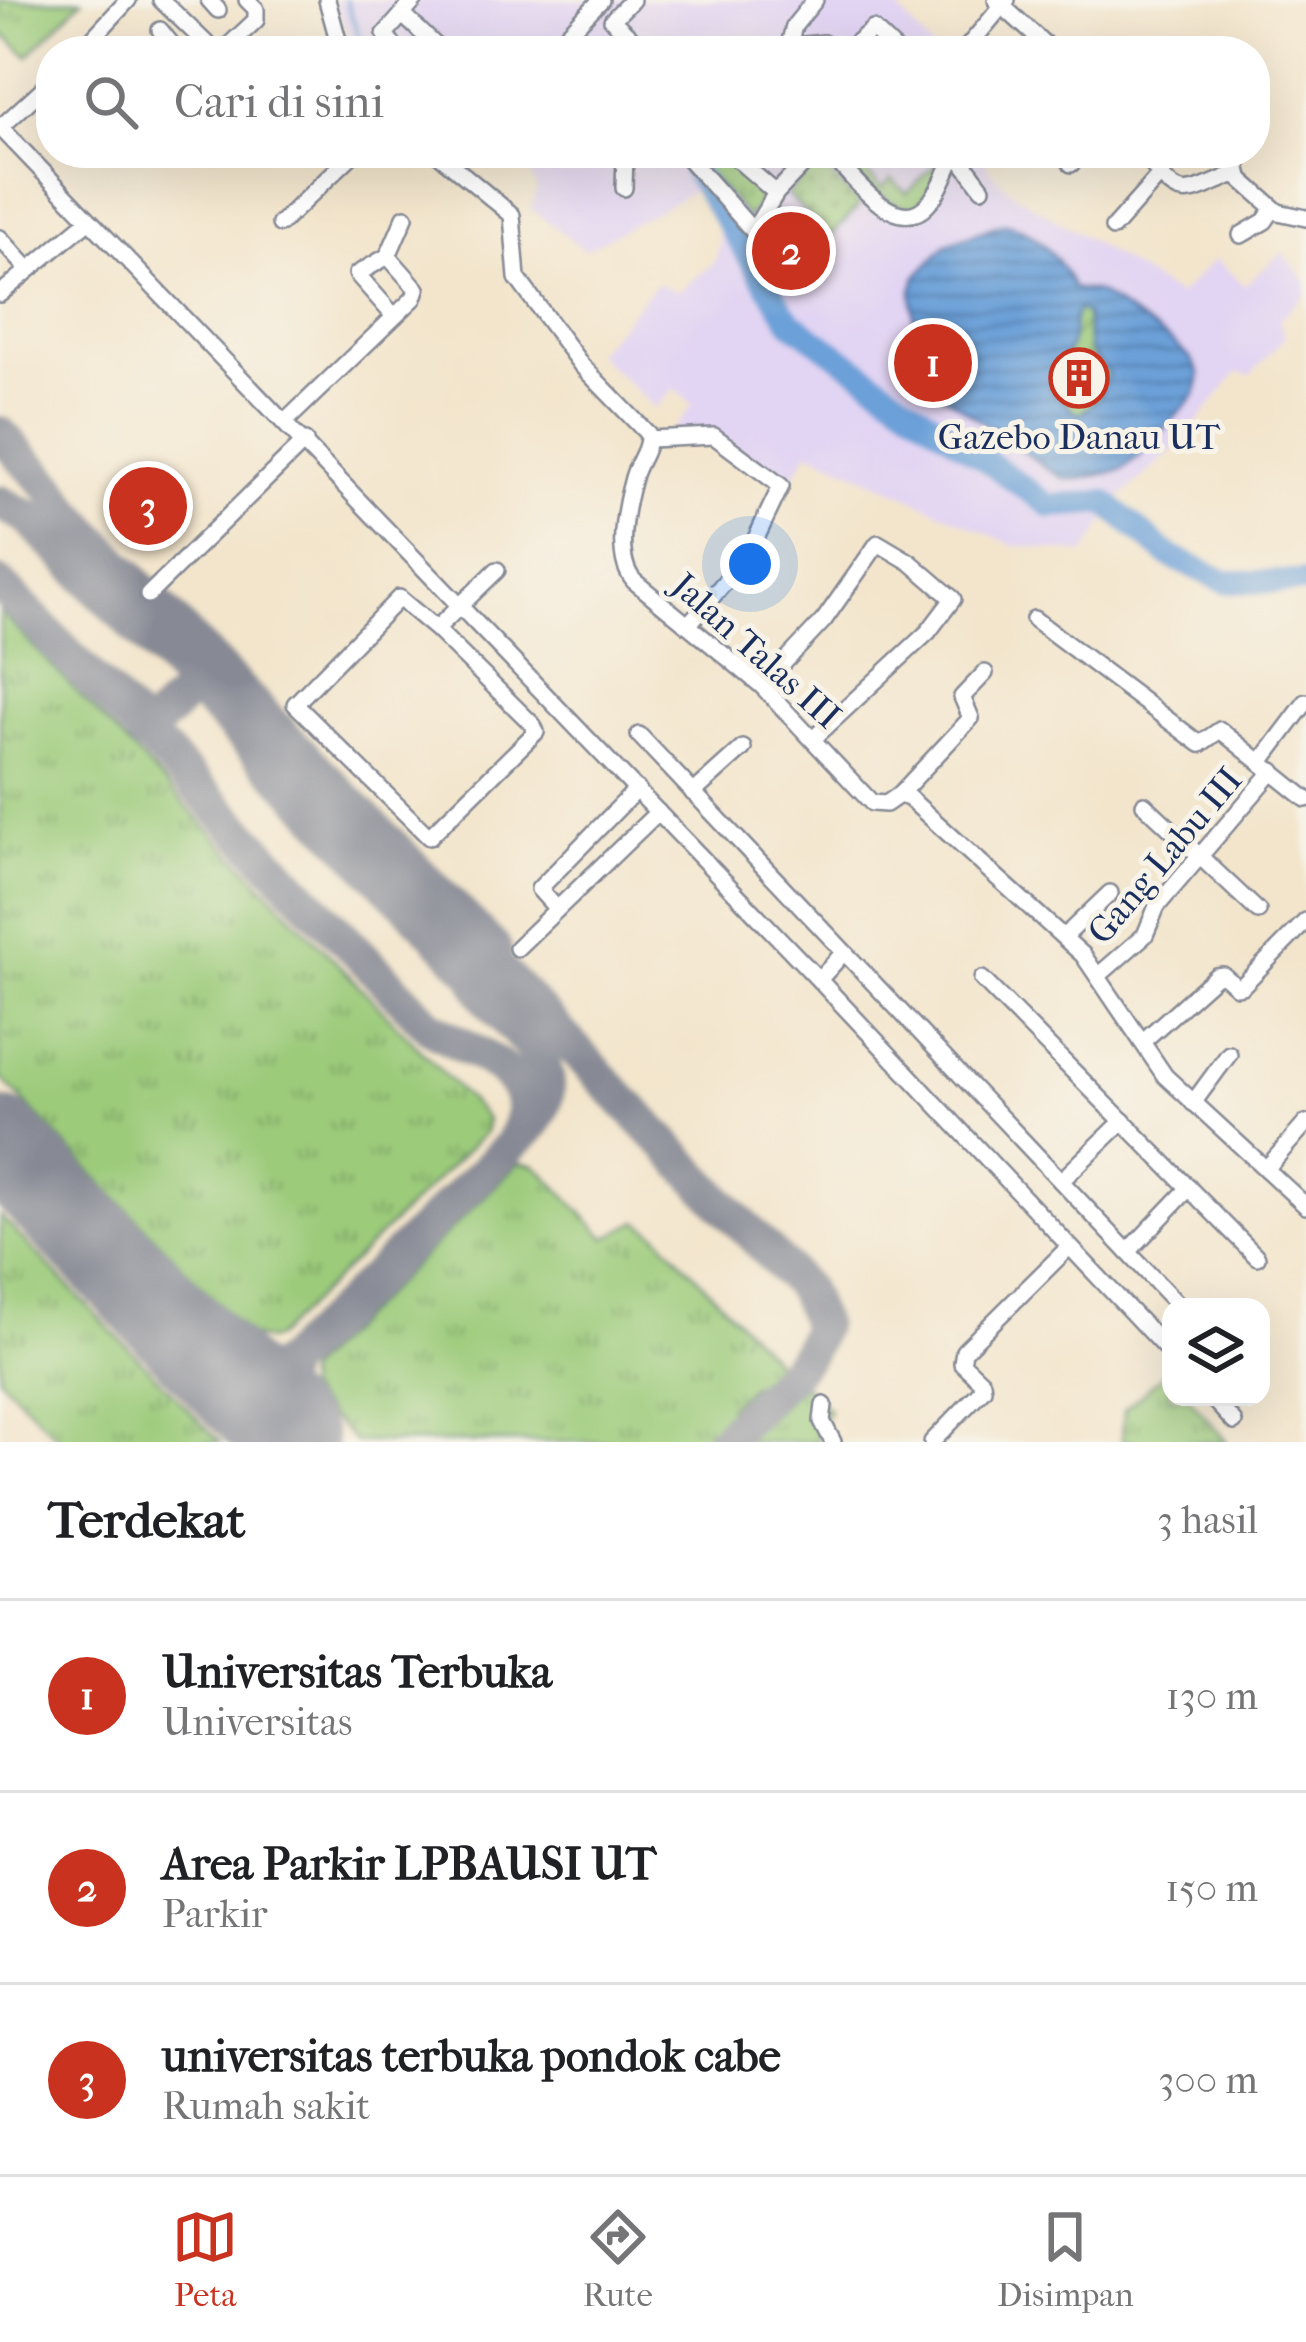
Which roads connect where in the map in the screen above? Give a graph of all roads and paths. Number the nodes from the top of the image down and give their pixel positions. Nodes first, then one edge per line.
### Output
1 (128, 0) edge
2 (161, 0) edge
3 (248, 0) edge
4 (327, 0) edge
5 (415, 0) edge
6 (601, 0) edge
7 (632, 0) edge
8 (815, 0) edge
9 (1002, 2) edge
10 (402, 14) junction
11 (160, 30) dead end
12 (95, 36) edge
13 (165, 36) edge
14 (201, 36) edge
15 (236, 36) edge
16 (337, 36) edge
17 (388, 36) edge
18 (425, 36) edge
19 (570, 36) edge
20 (629, 36) edge
21 (794, 36) edge
22 (976, 36) edge
23 (1037, 36) edge
24 (36, 95) edge
25 (0, 128) edge
26 (36, 166) edge
27 (38, 168) edge
28 (338, 168) edge
29 (455, 168) edge
30 (624, 168) edge
31 (697, 168) edge
32 (747, 168) edge
33 (800, 168) edge
34 (845, 168) edge
35 (948, 168) edge
36 (967, 168) edge
37 (1155, 168) edge
38 (1238, 168) edge
39 (1160, 175) junction
40 (1240, 177) junction
41 (624, 188) dead end
42 (982, 188) dead end
43 (776, 193) junction
44 (1274, 209) junction
45 (405, 217) dead end
46 (1306, 218) edge
47 (88, 221) junction
48 (280, 224) dead end
49 (1113, 228) dead end
50 (1241, 236) dead end
51 (0, 238) edge
52 (388, 256) junction
53 (28, 268) junction
54 (0, 294) edge
55 (394, 316) junction
56 (286, 421) junction
57 (649, 439) junction
58 (305, 441) junction
59 (497, 570) dead end
60 (148, 596) dead end
61 (458, 607) junction
62 (1034, 620) dead end
63 (688, 625) junction
64 (436, 629) junction
65 (986, 673) dead end
66 (762, 686) junction
67 (1306, 702) edge
68 (639, 736) dead end
69 (813, 739) junction
70 (743, 748) dead end
71 (1267, 766) junction
72 (637, 790) junction
73 (694, 793) junction
74 (899, 795) junction
75 (1306, 799) edge
76 (1144, 804) dead end
77 (658, 812) junction
78 (1199, 858) junction
79 (1110, 892) dead end
80 (557, 909) junction
81 (1258, 911) dead end
82 (1306, 921) edge
83 (1064, 937) junction
84 (517, 948) dead end
85 (844, 952) junction
86 (1099, 976) junction
87 (982, 979) dead end
88 (819, 980) junction
89 (1142, 1042) junction
90 (1229, 1054) dead end
91 (1192, 1103) junction
92 (1123, 1121) junction
93 (1306, 1123) edge
94 (1266, 1169) junction
95 (1061, 1181) junction
96 (1189, 1187) junction
97 (1306, 1205) edge
98 (1069, 1247) junction
99 (1128, 1252) junction
100 (1257, 1257) dead end
101 (1171, 1298) edge
102 (1162, 1345) edge
103 (824, 1406) dead end
104 (1219, 1406) edge
105 (1234, 1422) dead end
106 (833, 1442) edge
107 (932, 1442) edge

1 - 12 street
2 - 14 street
3 - 15 street
4 - 16 street
5 - 10 street
6 - 19 street
7 - 20 street
8 - 21 street
9 - 22 street
9 - 23 street
10 - 17 street
10 - 18 street
11 - 13 street
24 - 25 street
25 - 26 street
27 - 47 street
28 - 48 street
29 - 57 street
30 - 41 street
31 - 43 street
32 - 43 street
33 - 43 street
34 - 35 street
36 - 42 street
37 - 39 street
38 - 40 street
39 - 40 street
39 - 49 street
40 - 44 street
44 - 46 street
44 - 50 street
45 - 52 street
47 - 53 street
47 - 56 street
51 - 53 street
52 - 55 street
52 - 55 street
53 - 54 street
55 - 56 street
56 - 58 street
57 - 63 street, Jalan Talas III
57 - 63 street
58 - 60 street
58 - 61 street
59 - 61 street
61 - 64 street
61 - 72 street
62 - 71 street
63 - 66 street, Jalan Talas III
64 - 64 street
65 - 74 street
66 - 69 street, Jalan Talas III
66 - 69 street
67 - 71 street, Gang Labu III
68 - 73 street
69 - 74 street, Jalan Talas III
70 - 73 street
71 - 75 street
71 - 78 street, Gang Labu III
72 - 77 street
72 - 80 street
73 - 85 street
74 - 83 street, Jalan Talas III
76 - 78 street
77 - 80 street
77 - 88 street
78 - 81 street
78 - 86 street, Gang Labu III
79 - 83 street
80 - 84 street
82 - 89 street
83 - 86 street, Jalan Talas III
85 - 88 street
85 - 95 street
86 - 89 street, Jalan Talas III
87 - 92 street
88 - 98 street
89 - 91 street, Jalan Talas III
90 - 91 street
91 - 94 street, Jalan Talas III
92 - 95 street
92 - 96 street
93 - 94 street
94 - 97 street, Jalan Talas III
95 - 99 street
96 - 99 street
96 - 100 street
98 - 102 street
98 - 107 street
99 - 101 street
103 - 106 street
104 - 105 street

